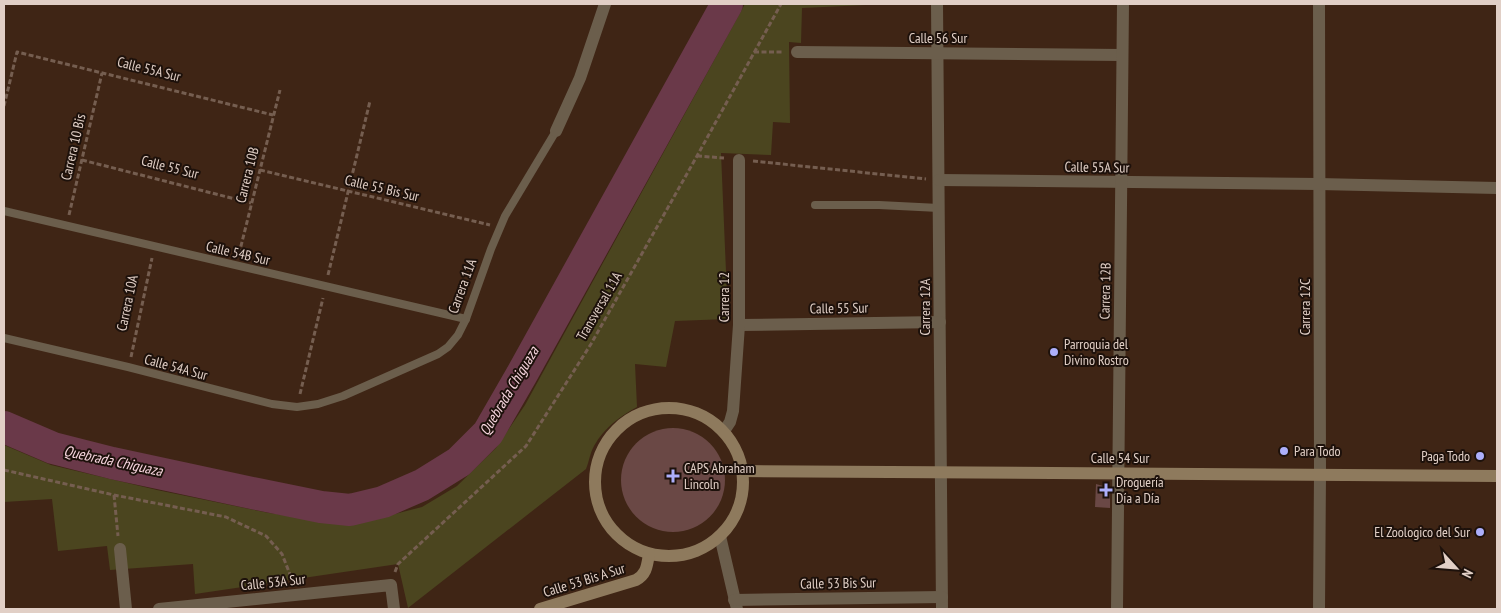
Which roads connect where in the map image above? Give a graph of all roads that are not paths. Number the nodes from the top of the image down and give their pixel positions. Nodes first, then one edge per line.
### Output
1 (605, 4) edge
2 (937, 4) edge
3 (1123, 4) edge
4 (1319, 4) edge
5 (797, 52) road end
6 (938, 53) junction
7 (1122, 55) junction
8 (556, 131) joint
9 (739, 160) road end
10 (939, 180) junction
11 (1121, 182) junction
12 (1319, 184) junction
13 (1497, 188) edge
14 (815, 205) dead end
15 (939, 208) junction
16 (4, 211) edge
17 (466, 319) junction
18 (940, 322) junction
19 (739, 325) junction
20 (4, 338) edge
21 (343, 396) joint
22 (724, 431) junction
23 (743, 470) junction
24 (941, 472) junction
25 (1118, 473) junction
26 (1320, 474) junction
27 (1497, 476) edge
28 (720, 536) junction
29 (120, 550) road end
30 (648, 554) junction
31 (942, 603) edge
32 (258, 604) edge
33 (736, 604) edge
34 (560, 606) edge
35 (126, 609) edge
36 (159, 609) edge
37 (394, 609) edge
38 (540, 609) edge
39 (1117, 609) edge
40 (1319, 609) edge

1 - 8 street
2 - 6 street, Carrera 12A
3 - 7 street, Carrera 12B
4 - 12 street, Carrera 12C
5 - 6 street, Calle 56 Sur
6 - 7 street, Calle 56 Sur
6 - 10 street, Carrera 12A
7 - 11 street, Carrera 12B
8 - 17 lane, Carrera 11A
9 - 19 street, Carrera 12
10 - 11 street, Calle 55A Sur
10 - 15 street, Carrera 12A
11 - 12 street, Calle 55A Sur
11 - 25 street, Carrera 12B
12 - 13 street, Calle 55A Sur
12 - 26 street, Carrera 12C
14 - 15 lane
15 - 18 street, Carrera 12A
16 - 17 lane, Calle 54B Sur
17 - 21 lane, Carrera 11A
18 - 19 street, Calle 55 Sur
18 - 24 street, Carrera 12A
19 - 22 street, Carrera 12
20 - 21 lane, Calle 54A Sur
22 - 23 street
22 - 30 street
23 - 24 street, Calle 54 Sur
23 - 28 street
24 - 25 street, Calle 54 Sur
24 - 31 street, Carrera 12A
25 - 26 street, Calle 54 Sur
25 - 39 street, Carrera 12B
26 - 27 street, Calle 54 Sur
26 - 40 street, Carrera 12C
28 - 30 street
28 - 33 street
29 - 35 street
30 - 34 street, Calle 53 Bis A Sur
31 - 33 street, Calle 53 Bis Sur
32 - 36 street, Calle 53A Sur
32 - 37 street, Calle 53A Sur
34 - 38 street, Calle 53 Bis A Sur

